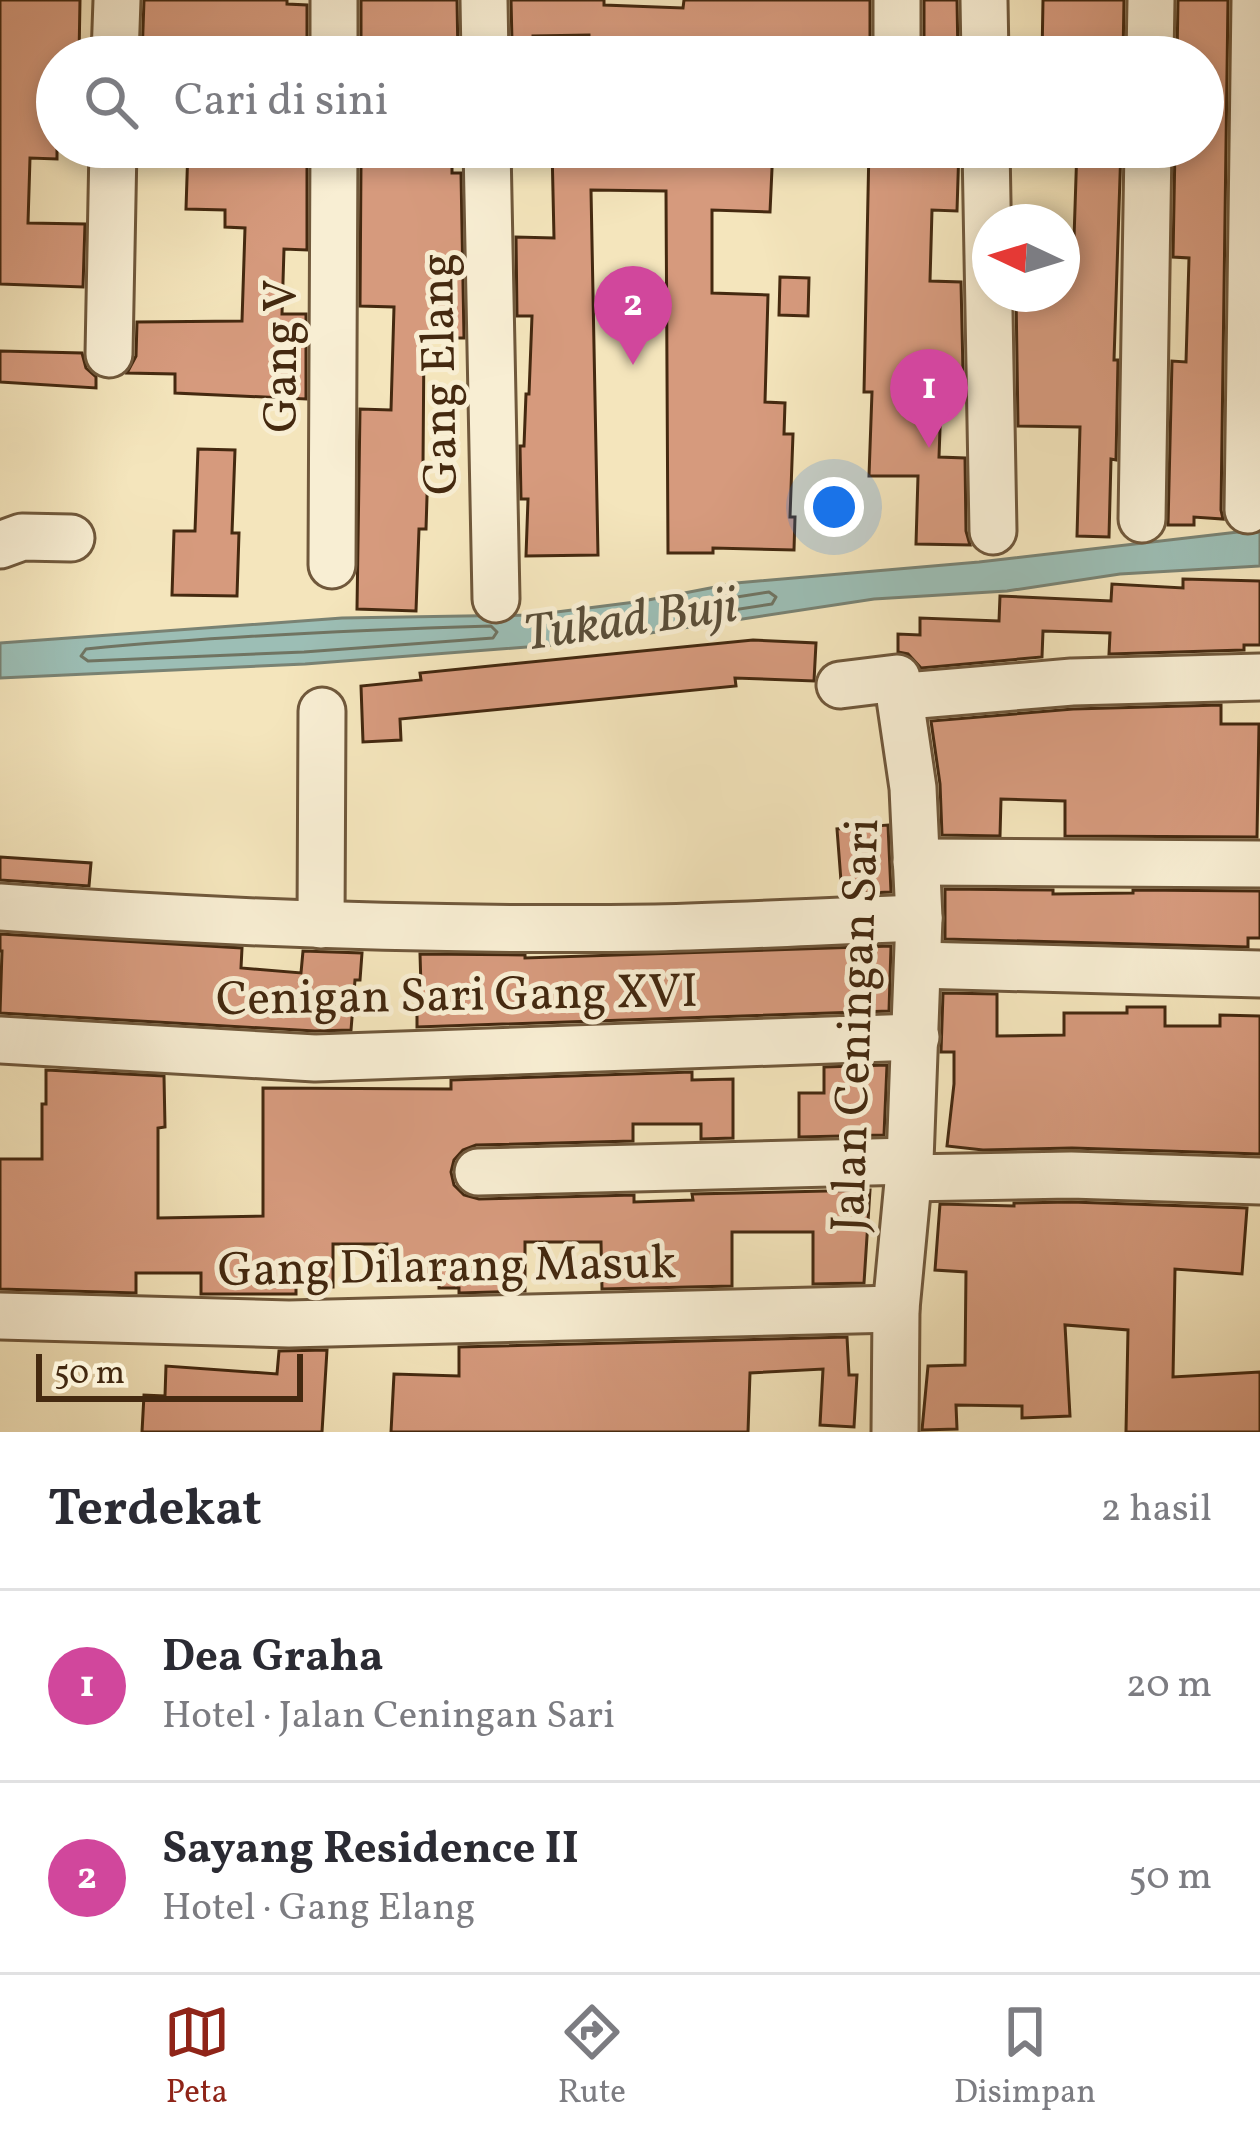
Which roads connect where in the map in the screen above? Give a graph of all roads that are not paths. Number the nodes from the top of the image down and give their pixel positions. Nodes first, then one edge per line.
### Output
1 (117, 0) edge
2 (334, 0) edge
3 (484, 0) edge
4 (897, 0) edge
5 (984, 0) edge
6 (1150, 0) edge
7 (1255, 0) edge
8 (116, 36) edge
9 (334, 36) edge
10 (485, 36) edge
11 (897, 36) edge
12 (985, 36) edge
13 (1150, 36) edge
14 (113, 168) edge
15 (334, 168) edge
16 (487, 168) edge
17 (986, 168) edge
18 (1148, 168) edge
19 (109, 353) dead end
20 (1248, 510) dead end
21 (1142, 520) dead end
22 (993, 531) dead end
23 (71, 538) dead end
24 (0, 545) edge
25 (332, 565) dead end
26 (496, 599) dead end
27 (1260, 677) edge
28 (840, 685) dead end
29 (919, 695) dead end
30 (322, 711) dead end
31 (882, 739) dead end
32 (913, 788) junction
33 (916, 862) junction
34 (1260, 864) edge
35 (0, 908) edge
36 (919, 918) junction
37 (321, 925) junction
38 (918, 964) junction
39 (1260, 974) edge
40 (916, 1037) junction
41 (0, 1040) edge
42 (909, 1169) junction
43 (478, 1172) dead end
44 (1260, 1181) edge
45 (896, 1310) junction
46 (0, 1316) edge
47 (895, 1432) edge

1 - 8 street
2 - 9 street
3 - 10 street
4 - 11 street
5 - 12 street
6 - 13 street
7 - 20 street
14 - 19 street
15 - 25 street, Gang V
16 - 26 street, Gang Elang
17 - 22 street
18 - 21 street
23 - 24 street
27 - 29 street
28 - 32 street, Jalan Ceningan Sari
30 - 37 street
31 - 32 street
32 - 33 street, Jalan Ceningan Sari
33 - 34 street
33 - 36 street, Jalan Ceningan Sari
35 - 37 street
36 - 37 street
36 - 38 street, Jalan Ceningan Sari
38 - 39 street
38 - 40 street, Jalan Ceningan Sari
40 - 41 street, Cenigan Sari Gang XVI
40 - 42 street, Jalan Ceningan Sari
42 - 43 street
42 - 44 street
42 - 45 street, Jalan Ceningan Sari
45 - 46 street, Gang Dilarang Masuk
45 - 47 street, Jalan Ceningan Sari

